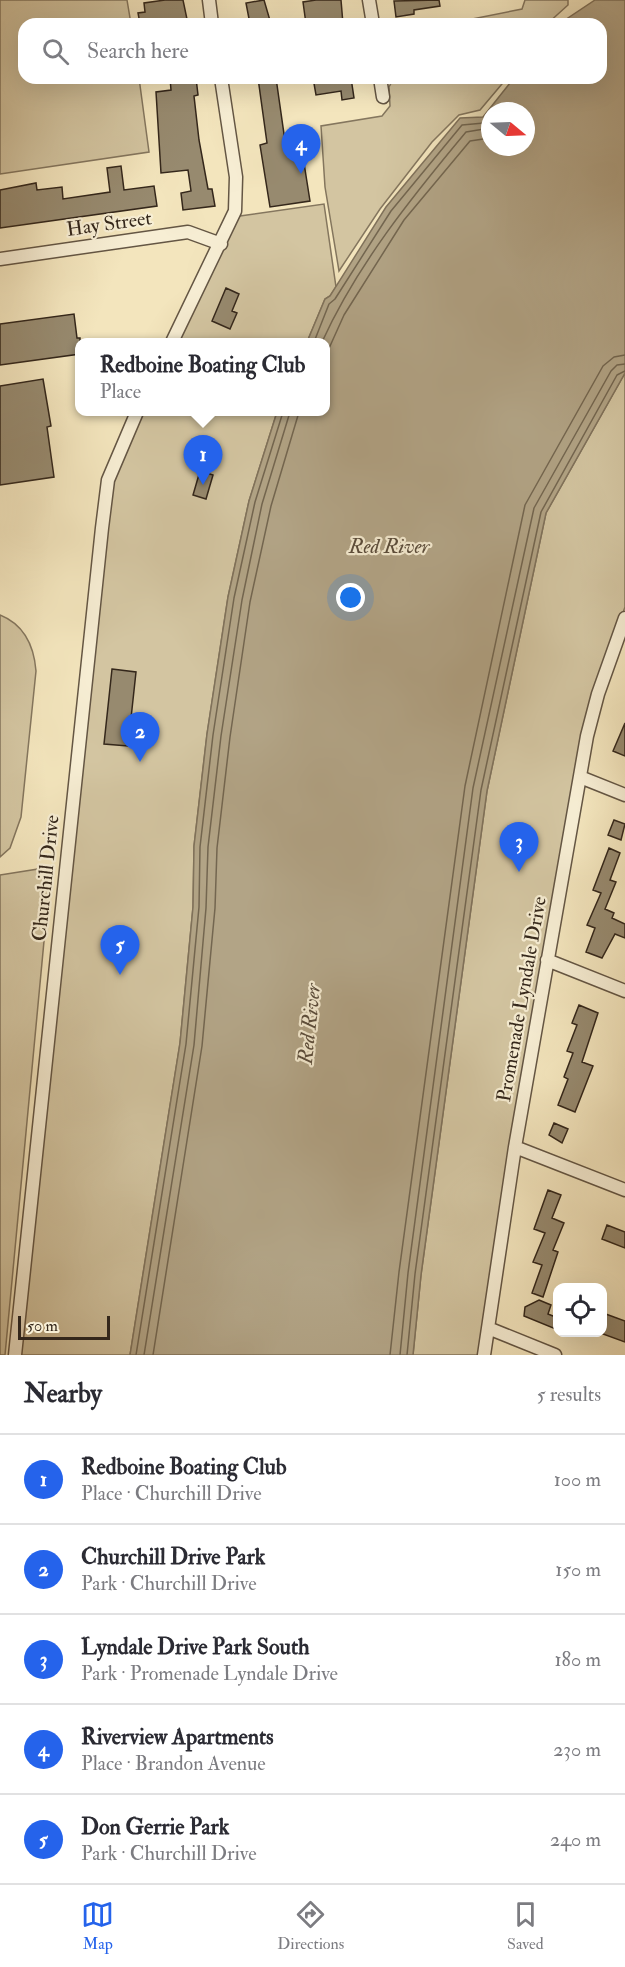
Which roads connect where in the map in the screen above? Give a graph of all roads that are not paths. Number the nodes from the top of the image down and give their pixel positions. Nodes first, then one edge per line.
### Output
1 (209, 0) edge
2 (369, 0) edge
3 (211, 18) edge
4 (372, 18) edge
5 (222, 84) edge
6 (381, 84) edge
7 (383, 97) dead end
8 (221, 244) junction
9 (0, 259) edge
10 (174, 338) edge
11 (135, 416) edge
12 (625, 618) edge
13 (579, 777) junction
14 (625, 795) edge
15 (547, 960) junction
16 (625, 992) edge
17 (515, 1147) junction
18 (625, 1190) edge
19 (488, 1328) junction
20 (15, 1355) edge
21 (484, 1355) edge
22 (555, 1355) edge

1 - 3 street
2 - 4 street
5 - 8 street
6 - 7 street
8 - 9 street, Hay Street
8 - 10 street
11 - 20 street, Churchill Drive
12 - 13 street, Promenade Lyndale Drive
13 - 14 street
13 - 15 street, Promenade Lyndale Drive
15 - 16 street
15 - 17 street, Promenade Lyndale Drive
17 - 18 street
17 - 19 street, Promenade Lyndale Drive
19 - 21 street, Promenade Lyndale Drive
19 - 22 street

